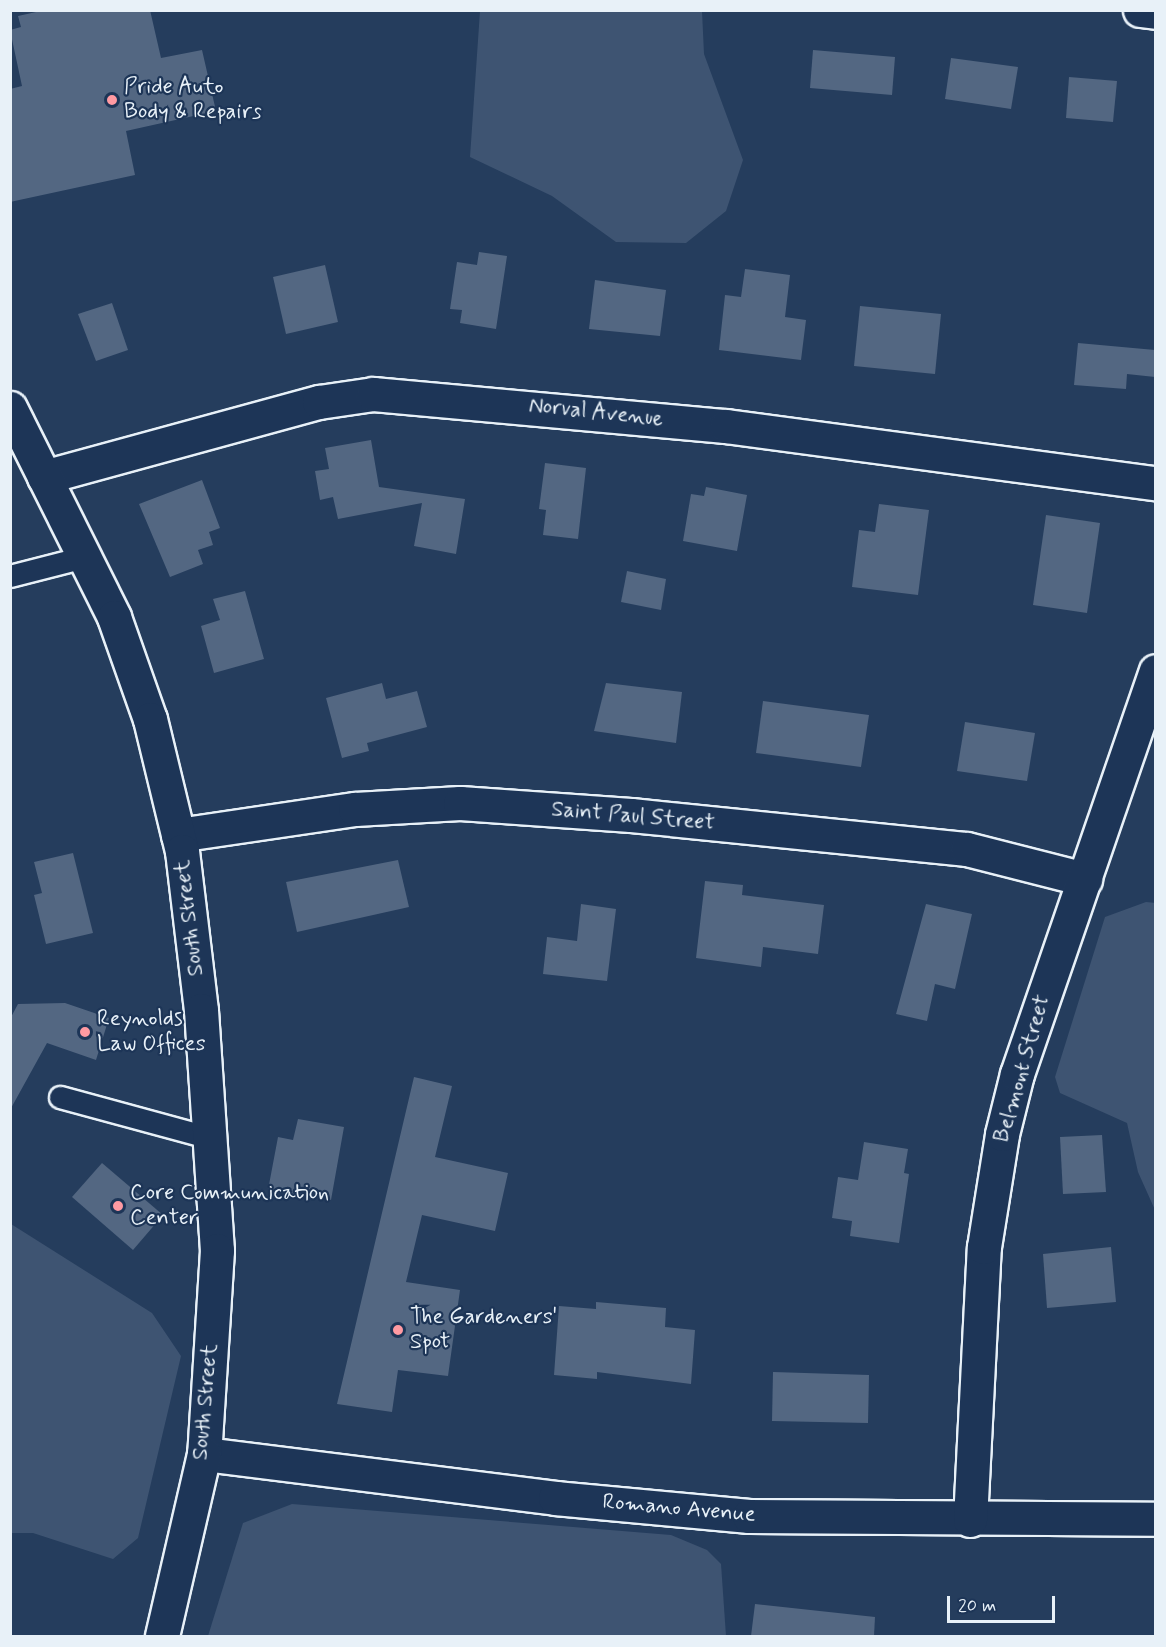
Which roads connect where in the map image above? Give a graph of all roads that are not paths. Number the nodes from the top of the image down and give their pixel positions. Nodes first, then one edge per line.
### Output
1 (1140, 10) edge
2 (1155, 12) edge
3 (10, 408) edge
4 (44, 477) junction
5 (1155, 483) edge
6 (84, 557) junction
7 (10, 576) edge
8 (1155, 671) edge
9 (178, 835) junction
10 (1085, 879) junction
11 (60, 1097) dead end
12 (211, 1138) junction
13 (204, 1454) junction
14 (970, 1520) junction
15 (1155, 1520) edge
16 (162, 1636) edge

1 - 2 street
3 - 4 street, South Street
4 - 5 street, Norval Avenue
4 - 6 street, South Street
6 - 7 lane
6 - 9 street, South Street
8 - 10 street, Belmont Street
9 - 10 street, Saint Paul Street
9 - 12 street, South Street
10 - 14 street, Belmont Street
11 - 12 lane
12 - 13 street, South Street
13 - 14 street, Romano Avenue
13 - 16 street, South Street
14 - 15 street, Romano Avenue

